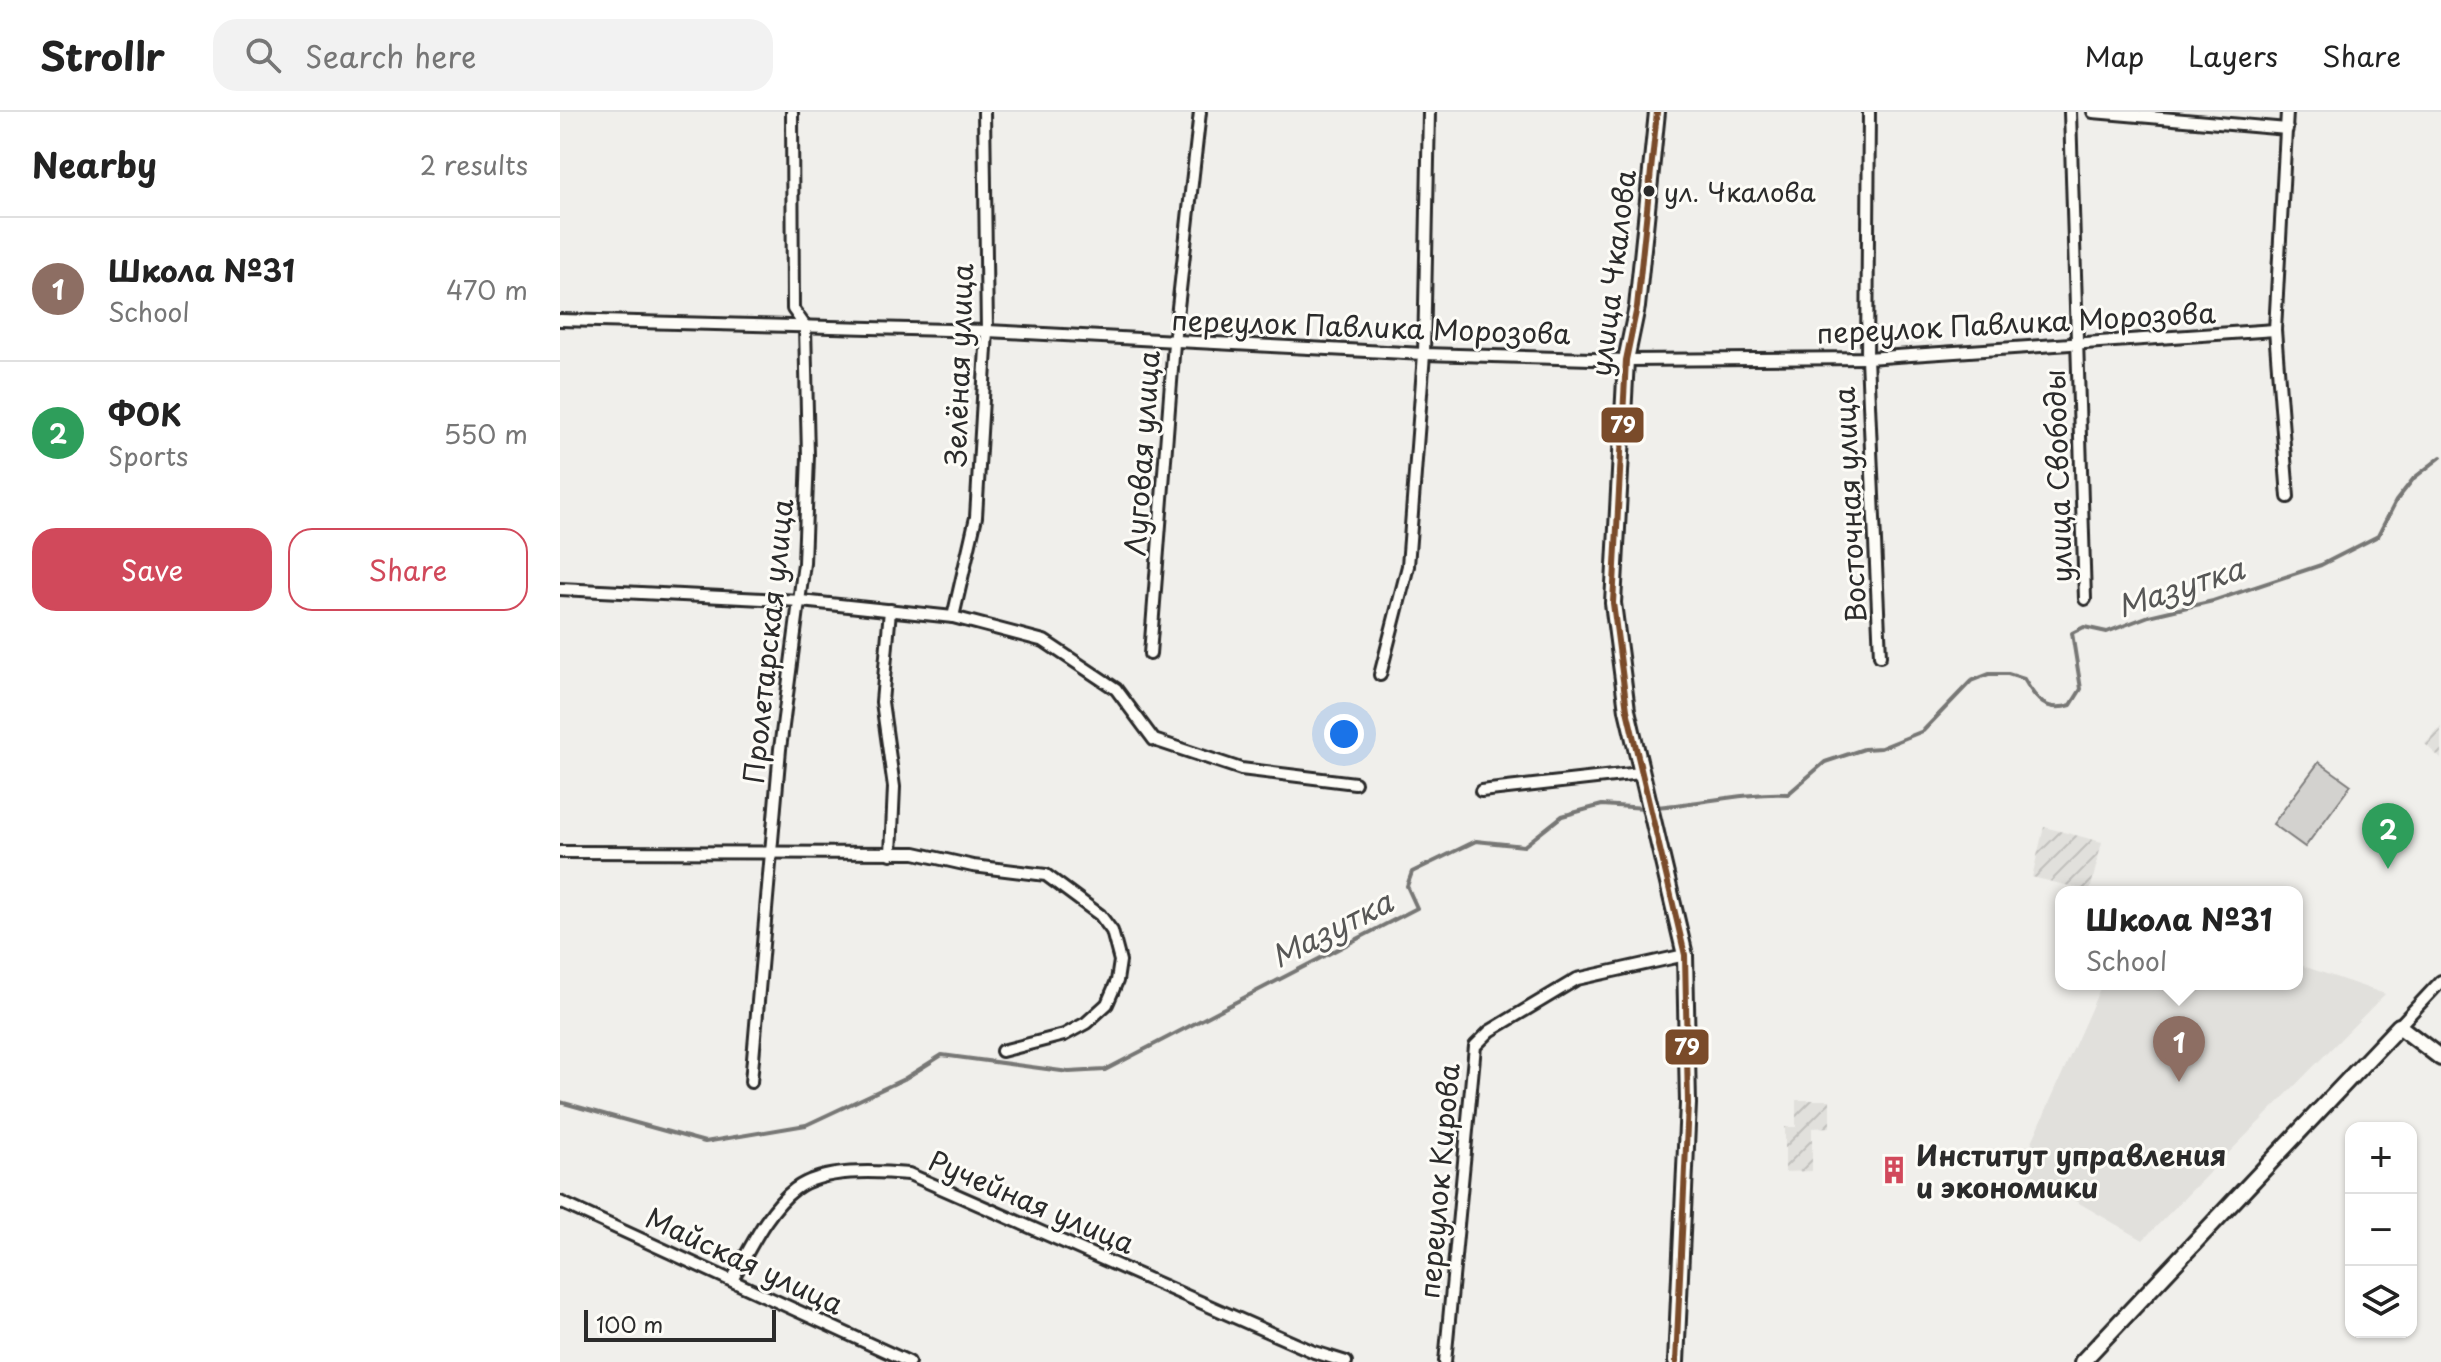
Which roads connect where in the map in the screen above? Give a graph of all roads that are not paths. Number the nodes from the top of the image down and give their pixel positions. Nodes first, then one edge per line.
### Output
1 (792, 112) edge
2 (984, 112) edge
3 (1200, 112) edge
4 (1429, 112) edge
5 (1657, 112) edge
6 (1869, 112) edge
7 (2070, 112) edge
8 (2093, 112) edge
9 (2287, 112) edge
10 (2287, 129) junction
11 (560, 320) edge
12 (805, 326) junction
13 (2275, 330) junction
14 (987, 331) junction
15 (1174, 343) junction
16 (2077, 345) junction
17 (1424, 354) junction
18 (1867, 358) junction
19 (1626, 360) junction
20 (2288, 497) dead end
21 (560, 589) edge
22 (2085, 599) dead end
23 (801, 601) junction
24 (890, 610) junction
25 (953, 617) junction
26 (1150, 654) dead end
27 (1880, 656) dead end
28 (1380, 675) dead end
29 (1640, 773) junction
30 (1355, 783) dead end
31 (1481, 791) dead end
32 (560, 852) edge
33 (770, 854) junction
34 (891, 854) junction
35 (1685, 955) junction
36 (2441, 981) edge
37 (2399, 1026) junction
38 (1002, 1051) dead end
39 (2441, 1058) edge
40 (751, 1082) dead end
41 (560, 1202) edge
42 (732, 1280) junction
43 (909, 1362) edge
44 (1346, 1362) edge
45 (1445, 1362) edge
46 (1676, 1362) edge
47 (2082, 1362) edge

1 - 12 street, Пролетарская улица
2 - 14 street, Зелёная улица
3 - 15 street, Луговая улица
4 - 17 street
5 - 19 street, улица Чкалова
6 - 18 street, Восточная улица
7 - 16 street, улица Свободы
8 - 10 street
9 - 10 street
10 - 13 street
11 - 12 street, переулок Павлика Морозова
12 - 14 street, переулок Павлика Морозова
12 - 23 street, Пролетарская улица
13 - 16 street, переулок Павлика Морозова
13 - 20 street
14 - 15 street, переулок Павлика Морозова
14 - 25 street, Зелёная улица
15 - 17 street, переулок Павлика Морозова
15 - 26 street, Луговая улица
16 - 18 street, переулок Павлика Морозова
16 - 22 street, улица Свободы
17 - 19 street, переулок Павлика Морозова
17 - 28 street
18 - 19 street, переулок Павлика Морозова
18 - 27 street, Восточная улица
19 - 29 street, улица Чкалова
21 - 23 street
23 - 24 street
23 - 33 street, Пролетарская улица
24 - 25 street
24 - 34 street
25 - 30 street
29 - 31 street
29 - 35 street, улица Чкалова
32 - 33 street
33 - 34 street
33 - 40 street, Пролетарская улица
34 - 38 street
35 - 45 street, переулок Кирова
35 - 46 street, улица Чкалова
36 - 37 street
37 - 39 street
37 - 47 street
41 - 42 street, Майская улица
42 - 43 street, Майская улица
42 - 44 street, Ручейная улица

